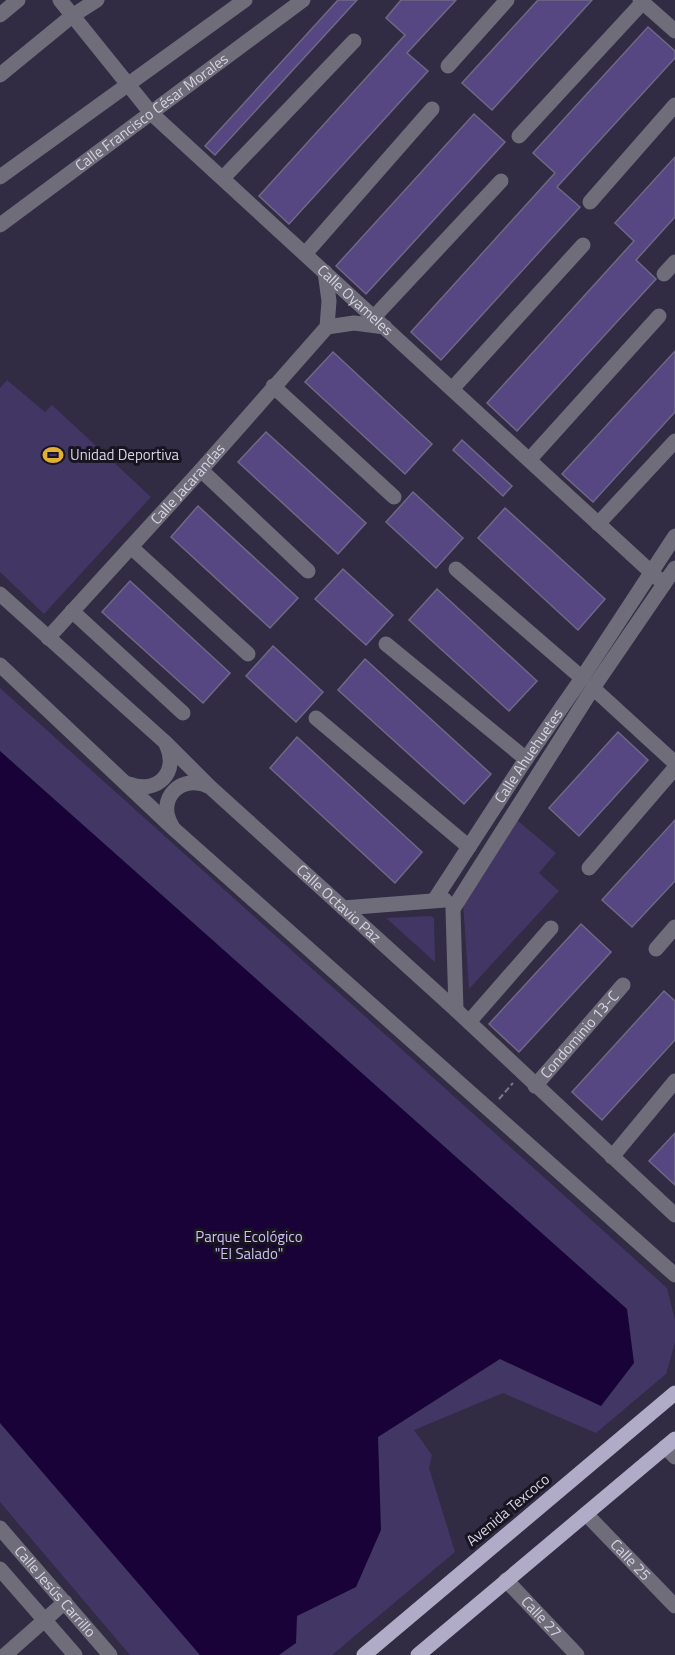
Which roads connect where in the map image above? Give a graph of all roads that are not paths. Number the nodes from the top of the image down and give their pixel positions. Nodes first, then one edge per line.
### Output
1 (18, 0) edge
2 (60, 0) edge
3 (97, 0) edge
4 (245, 0) edge
5 (303, 0) edge
6 (507, 0) edge
7 (642, 1) edge
8 (0, 15) edge
9 (72, 16) junction
10 (675, 31) edge
11 (354, 41) dead end
12 (448, 66) dead end
13 (0, 75) edge
14 (129, 86) junction
15 (675, 105) edge
16 (432, 109) dead end
17 (151, 112) junction
18 (519, 136) dead end
19 (0, 177) edge
20 (223, 178) junction
21 (501, 181) dead end
22 (590, 202) dead end
23 (0, 225) edge
24 (583, 245) dead end
25 (305, 254) junction
26 (675, 262) edge
27 (325, 272) junction
28 (664, 274) dead end
29 (659, 316) dead end
30 (379, 322) junction
31 (327, 327) junction
32 (273, 386) junction
33 (452, 389) junction
34 (675, 441) edge
35 (529, 460) junction
36 (201, 470) junction
37 (394, 497) dead end
38 (598, 524) junction
39 (675, 537) edge
40 (131, 547) junction
41 (675, 568) edge
42 (456, 569) dead end
43 (308, 571) dead end
44 (651, 573) junction
45 (664, 584) junction
46 (0, 594) edge
47 (72, 611) junction
48 (48, 638) junction
49 (386, 644) dead end
50 (248, 654) dead end
51 (0, 665) edge
52 (587, 683) junction
53 (183, 713) dead end
54 (316, 718) dead end
55 (166, 743) junction
56 (526, 759) junction
57 (675, 763) edge
58 (675, 768) edge
59 (129, 784) junction
60 (210, 787) junction
61 (175, 830) junction
62 (469, 847) junction
63 (589, 867) dead end
64 (435, 899) junction
65 (343, 908) junction
66 (453, 909) junction
67 (675, 927) edge
68 (551, 928) dead end
69 (656, 949) dead end
70 (623, 985) dead end
71 (456, 1010) junction
72 (469, 1022) junction
73 (675, 1082) edge
74 (535, 1086) junction
75 (612, 1156) junction
76 (675, 1215) edge
77 (675, 1275) edge
78 (675, 1393) edge
79 (672, 1448) edge
80 (586, 1514) junction
81 (0, 1528) edge
82 (0, 1569) edge
83 (506, 1580) junction
84 (65, 1602) junction
85 (675, 1606) edge
86 (45, 1618) junction
87 (421, 1654) edge
88 (4, 1655) edge
89 (75, 1655) edge
90 (110, 1655) edge
91 (364, 1655) edge
92 (577, 1655) edge

1 - 8 street
2 - 9 street, Calle Oyameles
3 - 9 street
4 - 14 street
5 - 17 street, Calle Francisco César Morales
6 - 12 street
7 - 10 street
7 - 18 street
9 - 13 street
9 - 14 street, Calle Oyameles
11 - 20 street
14 - 17 street, Calle Oyameles
14 - 19 street
15 - 22 street
16 - 25 street
17 - 20 street, Calle Oyameles
17 - 23 street, Calle Francisco César Morales
20 - 25 street, Calle Oyameles
21 - 30 street
24 - 33 street
25 - 27 street, Calle Oyameles
26 - 28 street
27 - 30 street, Calle Oyameles
27 - 31 street
29 - 35 street
30 - 31 street
30 - 33 street, Calle Oyameles
31 - 32 street, Calle Jacarandas
32 - 36 street, Calle Jacarandas
32 - 37 street
33 - 35 street, Calle Oyameles
34 - 38 street
35 - 38 street, Calle Oyameles
36 - 40 street, Calle Jacarandas
36 - 43 street
38 - 44 street, Calle Oyameles
39 - 44 street, Calle Ahuehuetes
40 - 47 street, Calle Jacarandas
40 - 50 street
41 - 45 street, Calle Ahuehuetes
42 - 52 street
44 - 45 street, Calle Oyameles
44 - 52 street, Calle Ahuehuetes
45 - 52 street, Calle Ahuehuetes
46 - 48 street, Calle Octavio Paz
47 - 48 street, Calle Jacarandas
47 - 53 street
48 - 55 street, Calle Octavio Paz
49 - 56 street
51 - 59 street
52 - 56 street, Calle Ahuehuetes
52 - 57 street
52 - 66 street, Calle Ahuehuetes
54 - 62 street
55 - 59 street
55 - 60 street, Calle Octavio Paz
56 - 62 street, Calle Ahuehuetes
58 - 63 street
59 - 61 street
60 - 61 street
60 - 65 street, Calle Octavio Paz
61 - 77 street
62 - 64 street, Calle Ahuehuetes
64 - 65 street
64 - 66 street
65 - 71 street, Calle Octavio Paz
66 - 71 street
67 - 69 street
68 - 72 street
70 - 74 street, Condominio 13-C
71 - 72 street, Calle Octavio Paz
72 - 74 street, Calle Octavio Paz
73 - 75 street
74 - 75 street, Calle Octavio Paz
75 - 76 street, Calle Octavio Paz
78 - 91 main road, Avenida Texcoco
79 - 80 main road
80 - 83 main road
80 - 85 street, Calle 25
81 - 84 street, Calle Jesús Carrillo
82 - 86 street, Calle Jesús Carrillo
83 - 87 main road
83 - 92 street, Calle 27
84 - 86 street
84 - 90 street, Calle Jesús Carrillo
86 - 88 street
86 - 89 street, Calle Jesús Carrillo

